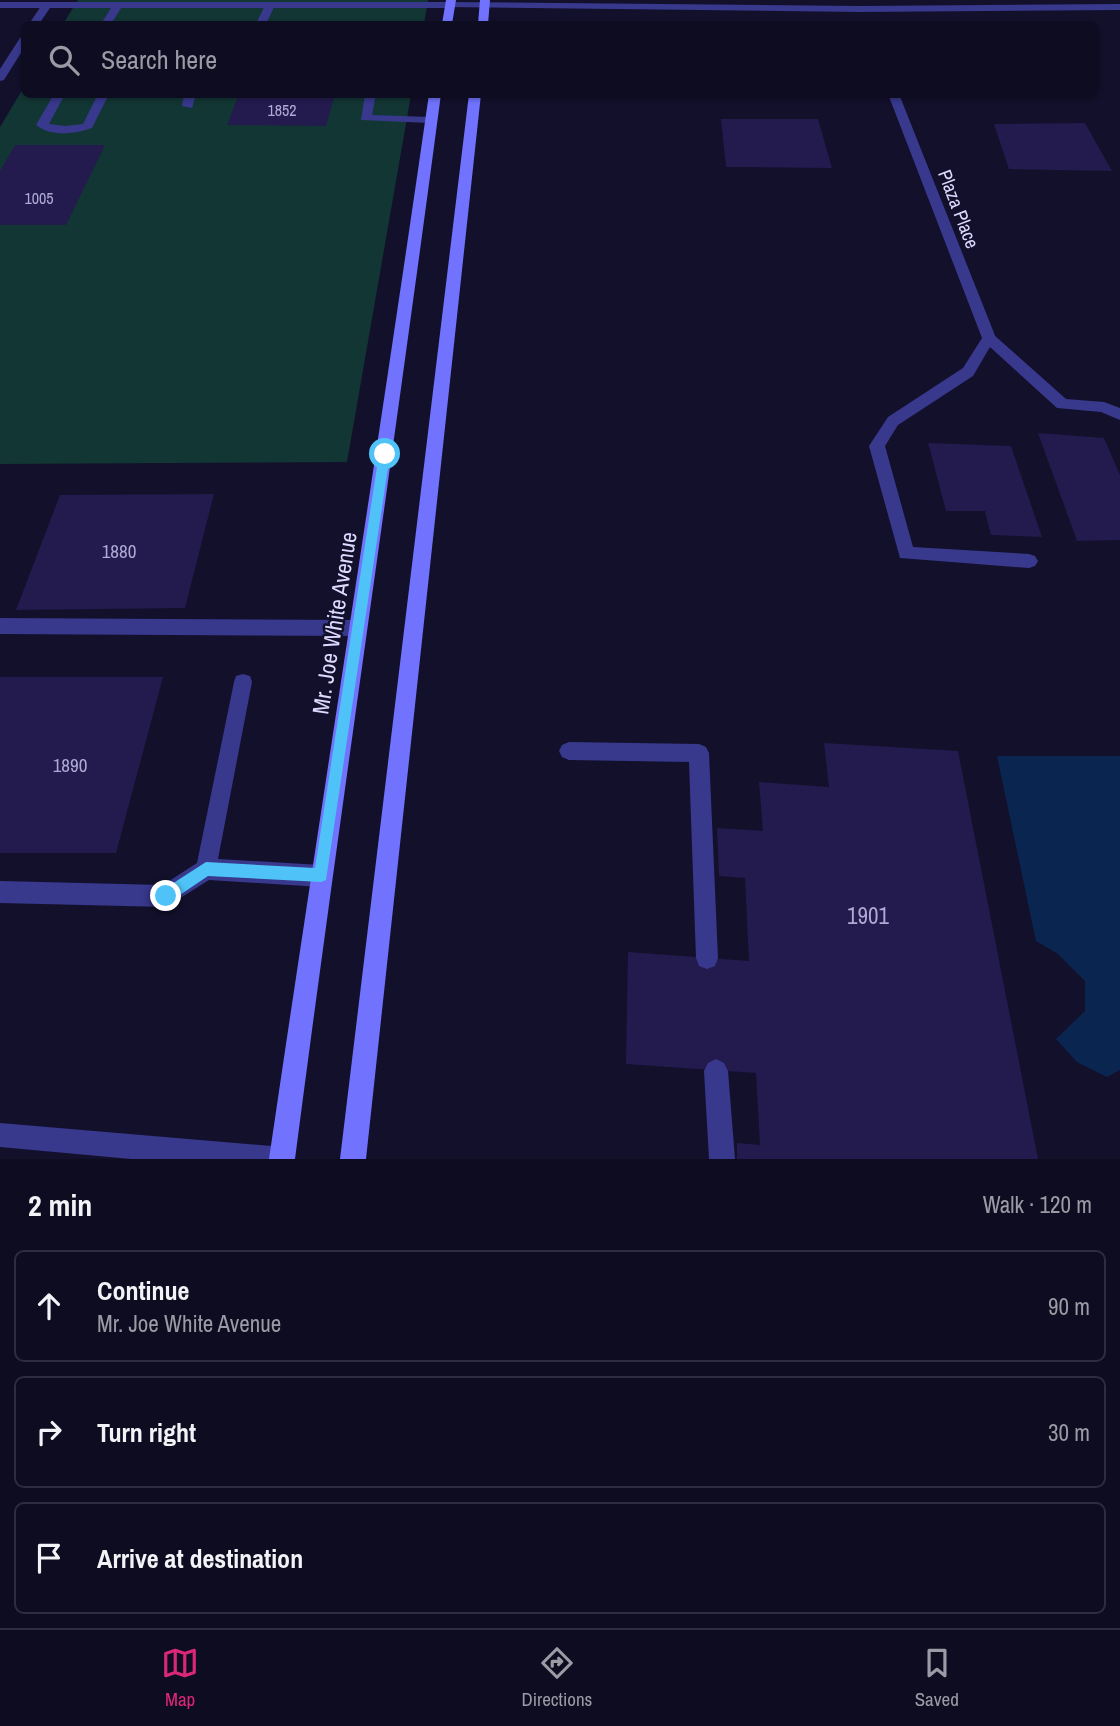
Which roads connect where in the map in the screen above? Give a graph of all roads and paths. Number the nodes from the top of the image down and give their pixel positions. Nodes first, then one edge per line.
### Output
1 (451, 2) edge
2 (485, 3) edge
3 (642, 4) edge
4 (0, 5) edge
5 (47, 5) junction
6 (118, 5) junction
7 (270, 5) junction
8 (1120, 7) edge
9 (860, 9) junction
10 (36, 21) edge
11 (108, 21) edge
12 (262, 21) edge
13 (448, 21) edge
14 (483, 21) edge
15 (865, 21) edge
16 (21, 45) edge
17 (0, 78) edge
18 (58, 98) edge
19 (102, 98) edge
20 (371, 98) edge
21 (434, 98) edge
22 (475, 98) edge
23 (895, 98) edge
24 (430, 120) junction
25 (989, 338) junction
26 (1120, 415) edge
27 (1029, 561) dead end
28 (0, 626) edge
29 (358, 628) junction
30 (243, 682) dead end
31 (569, 751) dead end
32 (206, 869) junction
33 (321, 876) junction
34 (0, 892) edge
35 (706, 958) dead end
36 (716, 1070) dead end
37 (0, 1135) edge
38 (272, 1159) edge
39 (282, 1159) edge
40 (353, 1159) edge
41 (722, 1159) edge

1 - 2 street
1 - 7 street
1 - 13 main road
2 - 3 street
2 - 14 main road
3 - 9 street
4 - 5 street
5 - 6 street
5 - 10 street
6 - 7 street
6 - 11 street
7 - 12 street
8 - 9 street
9 - 15 street
16 - 17 street
18 - 19 street
20 - 24 street
21 - 24 main road, Mr. Joe White Avenue
22 - 40 main road
23 - 25 street, Plaza Place
24 - 29 main road, Mr. Joe White Avenue
25 - 26 street
25 - 27 street
28 - 29 street
29 - 33 main road, Mr. Joe White Avenue
30 - 32 street
31 - 35 street
32 - 33 street
32 - 34 street
33 - 39 main road, Mr. Joe White Avenue
36 - 41 street
37 - 38 street

